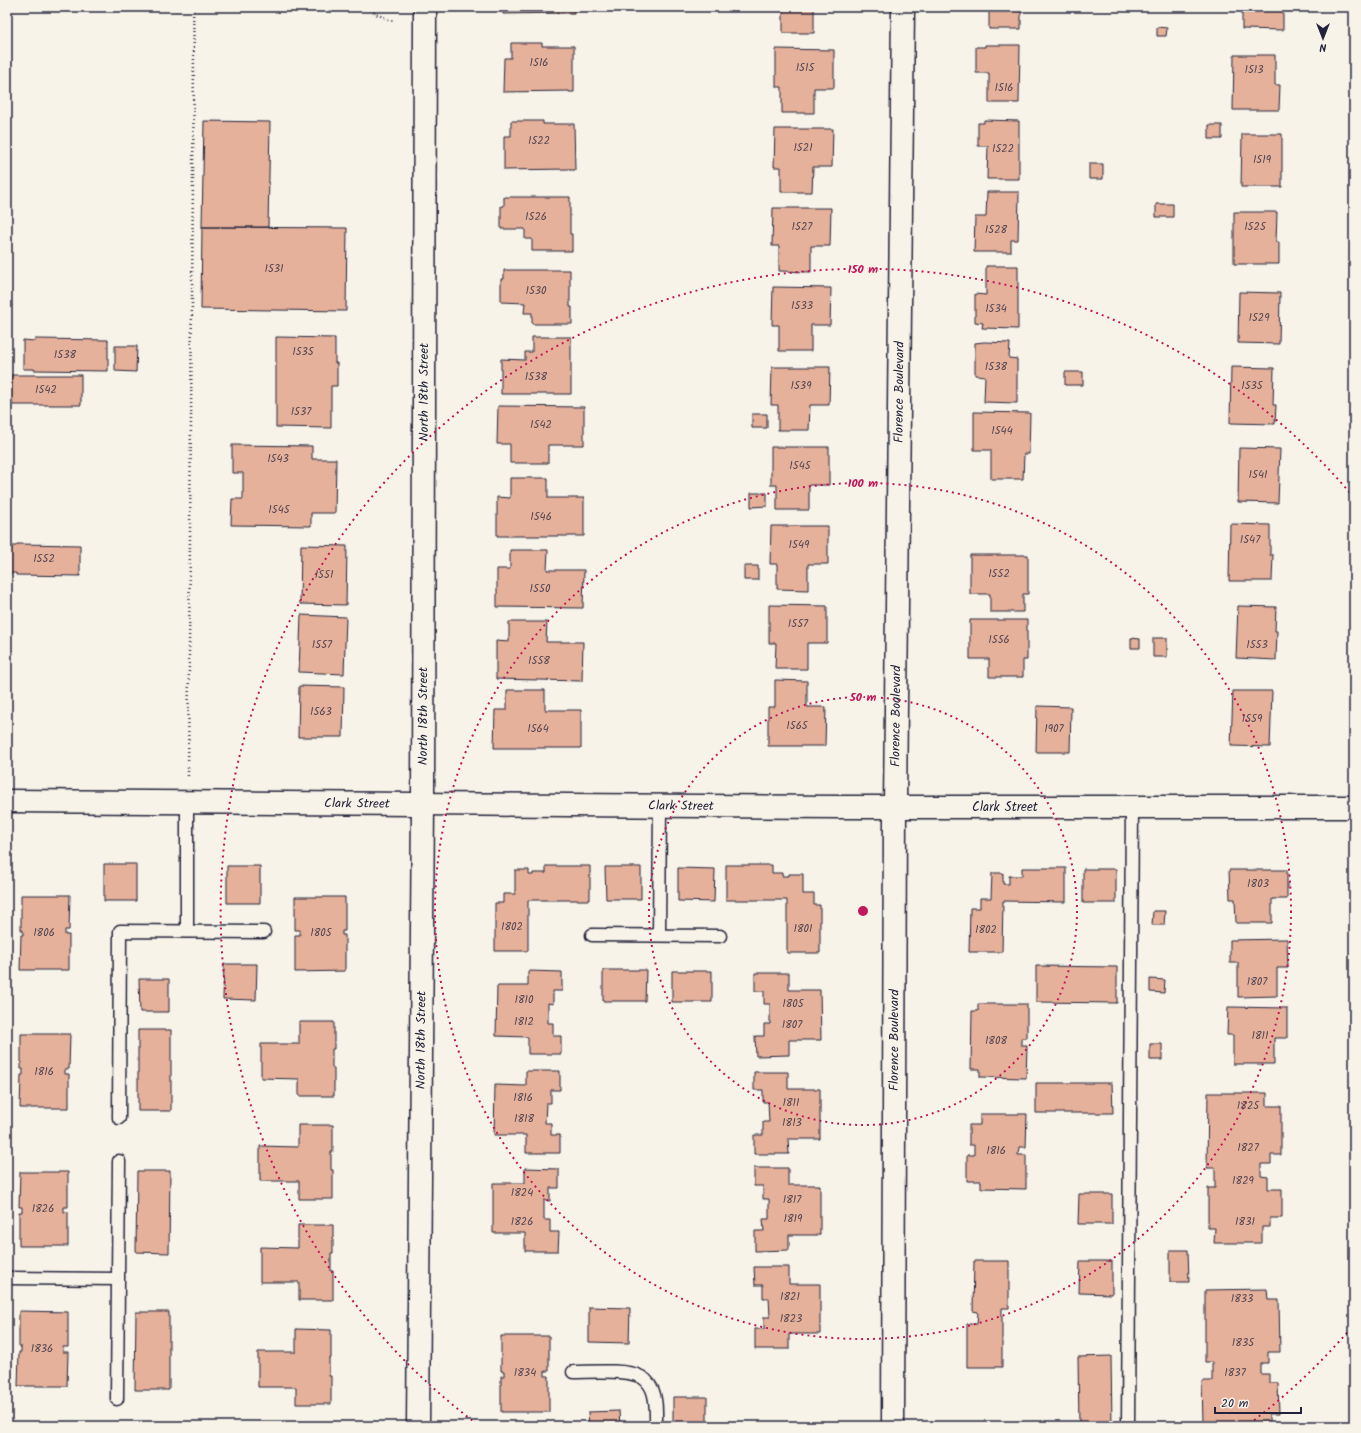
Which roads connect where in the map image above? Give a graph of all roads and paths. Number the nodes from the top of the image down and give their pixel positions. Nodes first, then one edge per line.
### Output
1 (193, 7) edge
2 (367, 7) edge
3 (425, 7) edge
4 (902, 7) edge
5 (393, 21) dead end
6 (7, 801) edge
7 (187, 802) junction
8 (423, 804) junction
9 (660, 806) junction
10 (895, 806) junction
11 (1132, 806) junction
12 (1354, 808) edge
13 (187, 931) junction
14 (264, 932) dead end
15 (592, 935) dead end
16 (659, 935) junction
17 (720, 936) dead end
18 (119, 1118) dead end
19 (119, 1161) dead end
20 (7, 1278) edge
21 (118, 1279) junction
22 (573, 1372) dead end
23 (117, 1399) dead end
24 (418, 1426) edge
25 (656, 1426) edge
26 (893, 1426) edge
27 (1128, 1426) edge

1 - 7 path
2 - 5 path
3 - 8 street, North 18th Street
4 - 10 street, Florence Boulevard
6 - 7 street, Clark Street
7 - 8 street, Clark Street
7 - 13 lane
8 - 9 street, Clark Street
8 - 24 street, North 18th Street
9 - 10 street, Clark Street
9 - 16 lane
10 - 11 street, Clark Street
10 - 26 street, Florence Boulevard
11 - 12 street, Clark Street
11 - 27 lane
13 - 14 lane
13 - 18 lane
15 - 16 lane
16 - 17 lane
19 - 21 lane
20 - 21 lane
21 - 23 lane
22 - 25 lane

